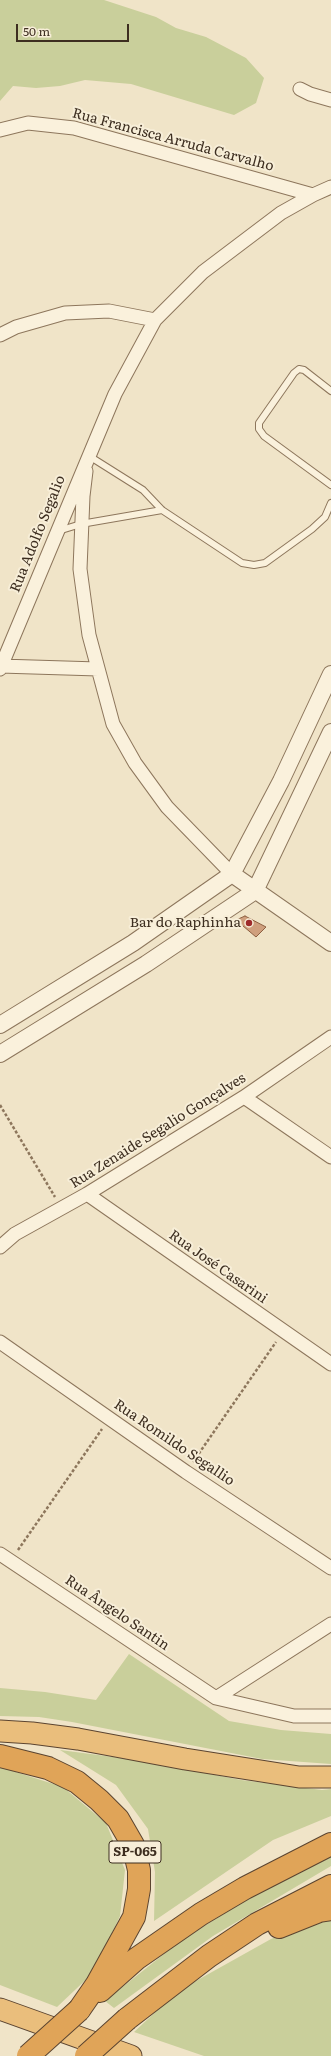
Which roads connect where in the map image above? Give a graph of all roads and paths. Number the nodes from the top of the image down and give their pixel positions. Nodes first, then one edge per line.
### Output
1 (305, 92) dead end
2 (331, 100) edge
3 (0, 130) edge
4 (331, 187) edge
5 (313, 195) junction
6 (155, 320) junction
7 (0, 335) edge
8 (331, 391) edge
9 (88, 455) junction
10 (331, 485) edge
11 (331, 503) edge
12 (162, 510) junction
13 (81, 524) junction
14 (56, 532) junction
15 (0, 667) edge
16 (98, 669) junction
17 (331, 674) edge
18 (331, 732) edge
19 (232, 874) junction
20 (255, 891) junction
21 (331, 943) edge
22 (0, 1024) edge
23 (331, 1037) edge
24 (0, 1054) edge
25 (244, 1097) junction
26 (0, 1105) edge
27 (331, 1157) edge
28 (87, 1194) junction
29 (57, 1200) dead end
30 (0, 1248) edge
31 (283, 1332) junction
32 (0, 1342) edge
33 (331, 1364) edge
34 (109, 1419) junction
35 (186, 1472) junction
36 (5, 1557) edge
37 (331, 1568) edge
38 (331, 1624) edge
39 (216, 1698) junction
40 (331, 1716) edge
41 (0, 1731) edge
42 (0, 1756) edge
43 (331, 1777) edge
44 (331, 1844) edge
45 (331, 1886) edge
46 (331, 1909) edge
47 (161, 1992) junction
48 (0, 2009) edge
49 (79, 2010) junction
50 (28, 2056) edge
51 (86, 2056) edge
52 (131, 2056) edge

1 - 2 street
3 - 5 street, Rua Francisca Arruda Carvalho
4 - 5 street, Rua Adolfo Segalio
5 - 6 street, Rua Adolfo Segalio
6 - 7 street
6 - 9 street, Rua Adolfo Segalio
8 - 10 lane
9 - 12 lane
9 - 13 street
9 - 14 street, Rua Adolfo Segalio
11 - 12 lane
12 - 13 lane
13 - 14 lane
13 - 16 street
14 - 15 street, Rua Adolfo Segalio
15 - 16 street
16 - 19 street
17 - 19 street
18 - 20 street
19 - 20 street
19 - 22 street
20 - 21 street
20 - 24 street
23 - 25 street, Rua Zenaide Segalio Gonçalves
25 - 27 street
25 - 28 street, Rua Zenaide Segalio Gonçalves
26 - 29 path
28 - 30 street, Rua Zenaide Segalio Gonçalves
28 - 31 street, Rua José Casarini
31 - 33 street, Rua José Casarini
31 - 35 path
32 - 34 street, Rua Romildo Segallio
34 - 35 street, Rua Romildo Segallio
34 - 36 path
35 - 37 street, Rua Romildo Segallio
36 - 39 street, Rua Ângelo Santin
38 - 39 street
39 - 40 street
41 - 43 highway
42 - 49 highway, SP-065
44 - 49 highway
45 - 47 highway
46 - 47 highway
47 - 51 highway, bridge
48 - 52 highway
49 - 50 highway, bridge

